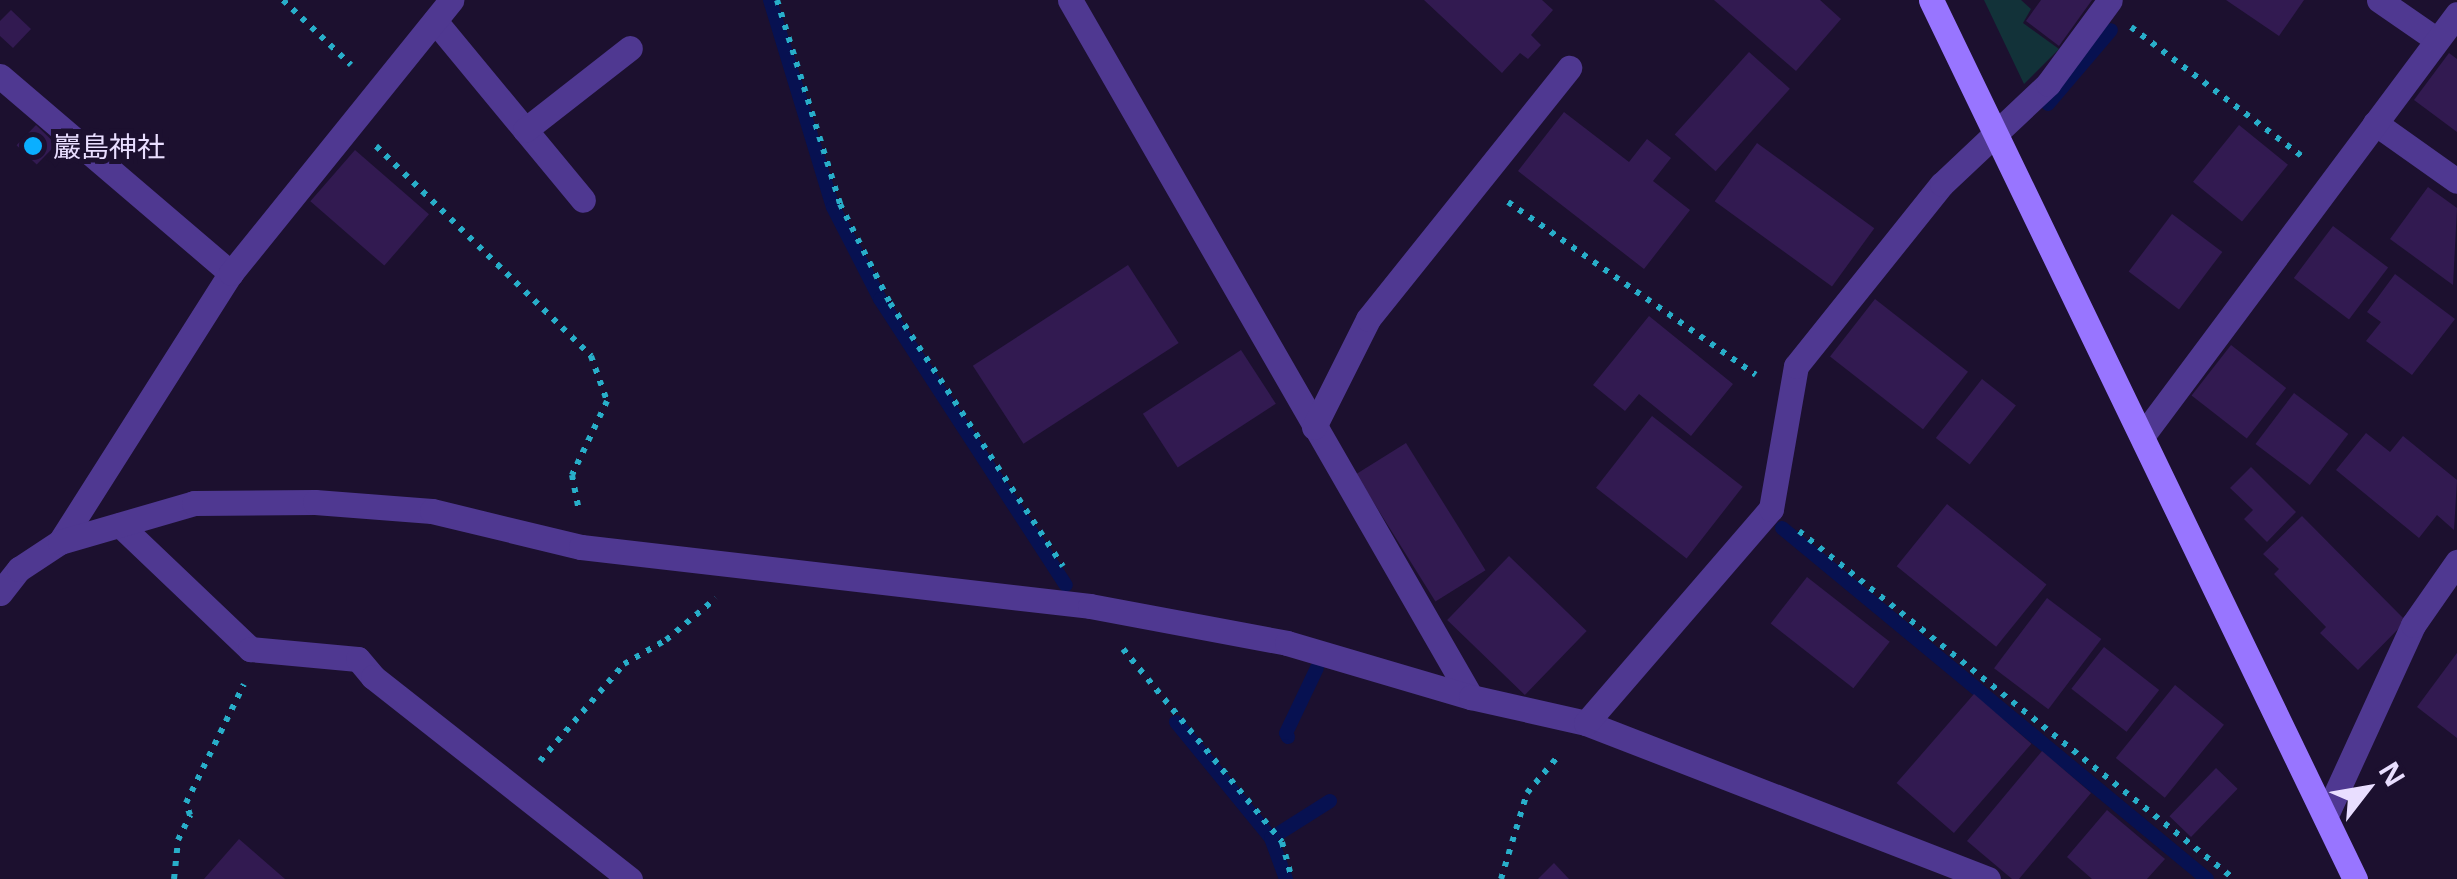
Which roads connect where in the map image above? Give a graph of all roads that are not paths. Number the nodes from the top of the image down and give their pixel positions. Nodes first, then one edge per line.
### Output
1 (451, 0) edge
2 (1070, 0) edge
3 (1931, 0) edge
4 (2379, 0) edge
5 (2108, 4) edge
6 (2457, 14) edge
7 (435, 21) junction
8 (2437, 40) junction
9 (630, 48) dead end
10 (1569, 68) dead end
11 (0, 76) edge
12 (2375, 123) junction
13 (525, 130) junction
14 (1996, 131) junction
15 (2457, 181) edge
16 (583, 200) dead end
17 (231, 273) junction
18 (1314, 428) junction
19 (2144, 435) junction
20 (120, 525) junction
21 (60, 542) junction
22 (2457, 562) edge
23 (0, 593) edge
24 (1470, 697) junction
25 (1586, 723) junction
26 (2327, 813) junction
27 (1944, 873) edge
28 (630, 879) edge
29 (1988, 879) edge
30 (2356, 879) edge

1 - 7 street
2 - 18 street
3 - 14 street
4 - 8 street
5 - 14 street
6 - 8 street
7 - 13 street
7 - 17 street
8 - 12 street
9 - 13 street
10 - 18 street
11 - 17 street
12 - 15 street
12 - 19 street
13 - 16 street
14 - 19 street
14 - 25 street
17 - 21 street
18 - 24 street
19 - 26 street
20 - 21 street
20 - 24 street
20 - 28 street
21 - 23 street
22 - 26 street
24 - 25 street
25 - 27 street
26 - 30 street
27 - 29 street

